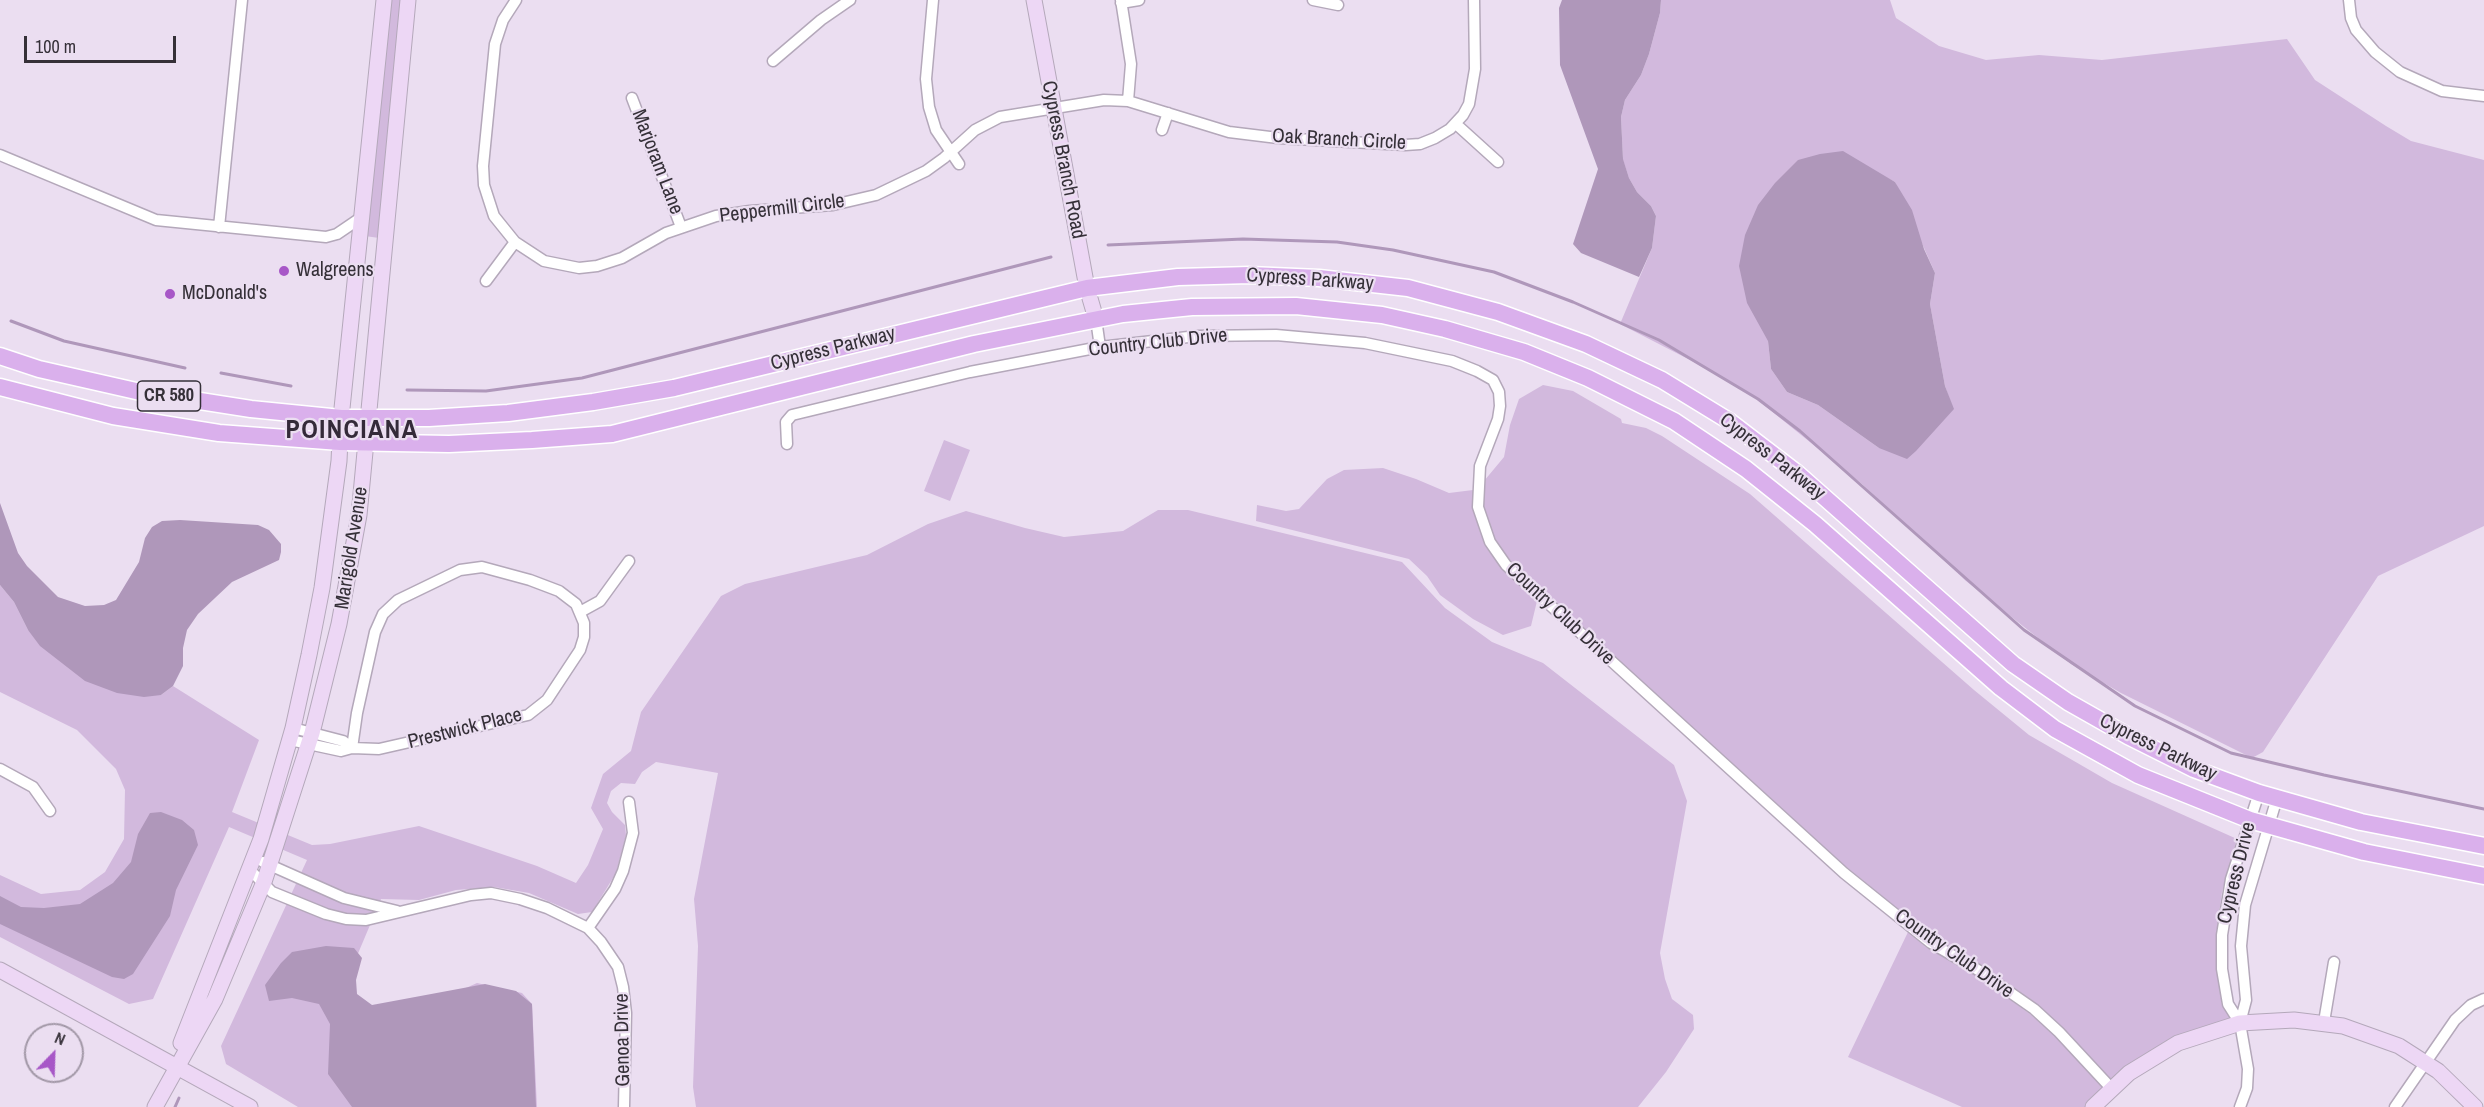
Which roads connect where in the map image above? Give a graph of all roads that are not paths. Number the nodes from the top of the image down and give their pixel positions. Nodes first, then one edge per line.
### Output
1 (242, 0) edge
2 (384, 0) edge
3 (408, 0) edge
4 (516, 0) edge
5 (850, 0) edge
6 (933, 0) edge
7 (1034, 0) edge
8 (1139, 0) edge
9 (1313, 0) edge
10 (1474, 0) edge
11 (2349, 0) edge
12 (1121, 2) edge
13 (1338, 5) dead end
14 (773, 61) dead end
15 (2484, 96) edge
16 (632, 98) dead end
17 (1128, 100) junction
18 (1053, 108) junction
19 (1168, 113) junction
20 (1456, 124) junction
21 (1162, 130) dead end
22 (950, 152) junction
23 (0, 155) edge
24 (1498, 162) dead end
25 (959, 164) dead end
26 (362, 217) junction
27 (219, 227) junction
28 (681, 227) junction
29 (515, 242) junction
30 (486, 281) dead end
31 (1087, 288) junction
32 (1096, 319) junction
33 (1100, 348) junction
34 (0, 356) edge
35 (0, 387) edge
36 (341, 418) junction
37 (367, 419) junction
38 (340, 442) junction
39 (366, 443) junction
40 (787, 444) dead end
41 (629, 561) dead end
42 (580, 612) junction
43 (291, 734) junction
44 (310, 739) junction
45 (352, 748) junction
46 (0, 768) edge
47 (2259, 793) junction
48 (2277, 798) junction
49 (629, 802) dead end
50 (50, 811) dead end
51 (2250, 820) junction
52 (2268, 825) junction
53 (2484, 846) edge
54 (252, 864) junction
55 (270, 864) junction
56 (2484, 876) edge
57 (264, 882) junction
58 (400, 912) junction
59 (588, 928) junction
60 (2334, 962) dead end
61 (0, 970) edge
62 (2484, 999) edge
63 (2324, 1022) junction
64 (2240, 1023) junction
65 (2425, 1062) junction
66 (176, 1067) junction
67 (2111, 1088) junction
68 (155, 1107) edge
69 (250, 1107) edge
70 (624, 1107) edge
71 (2093, 1107) edge
72 (2240, 1107) edge
73 (2395, 1107) edge
74 (2475, 1107) edge

1 - 27 street
2 - 26 main road, Marigold Avenue
3 - 37 main road, Marigold Avenue
4 - 29 street, Peppermill Circle
5 - 14 street
6 - 22 street
7 - 18 main road, Cypress Branch Road
8 - 12 street
9 - 13 street
10 - 20 street
11 - 15 street
12 - 17 street
16 - 28 street, Marjoram Lane
17 - 18 street, Oak Branch Circle
17 - 19 street, Oak Branch Circle
18 - 22 street, Peppermill Circle
18 - 31 main road, Cypress Branch Road
19 - 20 street, Oak Branch Circle
19 - 21 street
20 - 24 street
22 - 25 street
22 - 28 street, Peppermill Circle
23 - 27 street
26 - 27 street
26 - 36 main road, Marigold Avenue
28 - 29 street, Peppermill Circle
29 - 30 street
31 - 32 main road, Cypress Branch Road
31 - 37 main road, Cypress Parkway
31 - 47 main road, Cypress Parkway
32 - 33 street
32 - 39 main road, Cypress Parkway
32 - 51 main road, Cypress Parkway
33 - 40 street, Country Club Drive
33 - 67 street, Country Club Drive
34 - 36 main road, Cypress Parkway / CR 580
35 - 38 main road, Cypress Parkway / CR 580
36 - 37 main road, Cypress Parkway
36 - 38 main road, Marigold Avenue
37 - 39 main road, Marigold Avenue
38 - 39 main road, Cypress Parkway
38 - 43 main road, Marigold Avenue
39 - 44 main road, Marigold Avenue
41 - 42 street
42 - 45 street, Prestwick Place
42 - 45 street
43 - 44 street, Prestwick Place
43 - 54 main road, Marigold Avenue
44 - 45 street, Prestwick Place
44 - 55 main road, Marigold Avenue
46 - 50 street
47 - 48 main road, Cypress Parkway
47 - 51 street, Cypress Drive
48 - 52 street
48 - 53 main road, Cypress Parkway
49 - 59 street
51 - 52 main road, Cypress Parkway
51 - 64 street, Cypress Drive
52 - 56 main road, Cypress Parkway
52 - 64 street
54 - 55 street, Genoa Drive
54 - 57 street, Genoa Drive
54 - 66 main road, Marigold Avenue
55 - 57 main road, Marigold Avenue
55 - 58 street, Genoa Drive
57 - 58 street, Genoa Drive
57 - 66 main road, Marigold Avenue
58 - 59 street, Genoa Drive
59 - 70 street, Genoa Drive
60 - 63 street
61 - 66 main road
62 - 65 street
63 - 64 main road
63 - 65 main road
64 - 67 main road
64 - 72 street
65 - 73 street
65 - 74 main road
66 - 68 main road, Marigold Avenue
66 - 69 main road
67 - 71 main road

